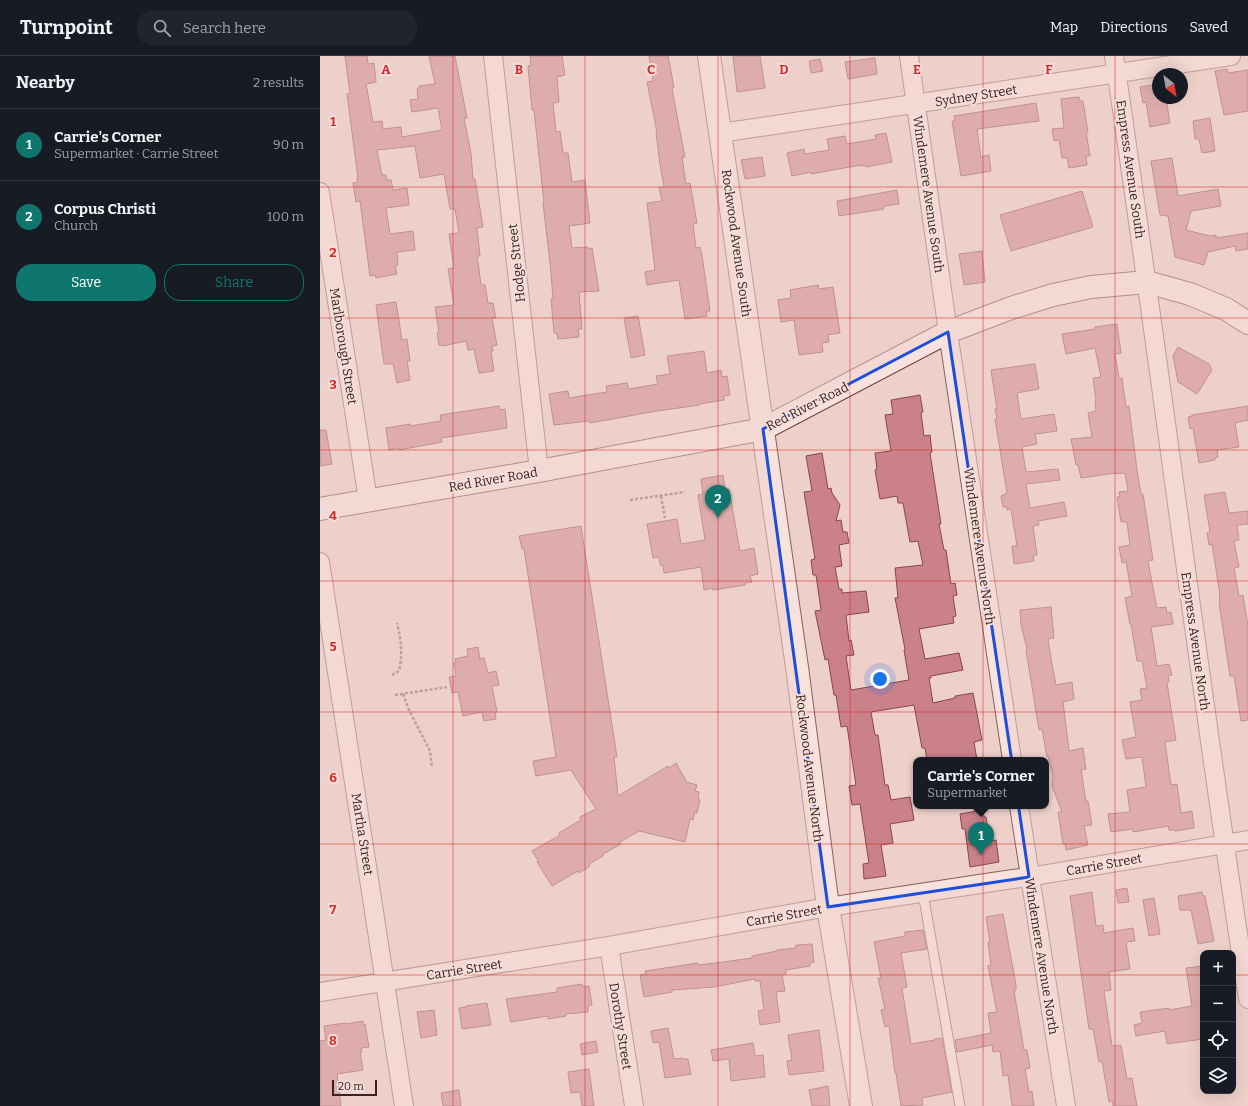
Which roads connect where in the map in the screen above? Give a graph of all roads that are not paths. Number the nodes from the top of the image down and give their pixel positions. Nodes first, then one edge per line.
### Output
1 (493, 56) edge
2 (709, 56) edge
3 (909, 56) edge
4 (1114, 56) edge
5 (1231, 56) edge
6 (1117, 74) junction
7 (916, 104) junction
8 (721, 133) junction
9 (320, 192) edge
10 (1147, 282) junction
11 (1248, 323) edge
12 (948, 332) junction
13 (763, 429) junction
14 (539, 471) junction
15 (368, 500) junction
16 (320, 509) edge
17 (320, 562) edge
18 (1012, 757) edge
19 (1018, 809) edge
20 (1248, 840) edge
21 (1224, 844) junction
22 (1029, 878) junction
23 (924, 893) junction
24 (828, 907) junction
25 (609, 946) junction
26 (386, 982) junction
27 (320, 992) edge
28 (1248, 999) edge
29 (404, 1106) edge
30 (634, 1106) edge
31 (861, 1106) edge
32 (960, 1106) edge
33 (1066, 1106) edge

1 - 14 street, Hodge Street
2 - 8 street, Rockwood Avenue South
3 - 7 street, Windemere Avenue South
4 - 6 street, Empress Avenue South
5 - 6 street, Sydney Street
6 - 7 street, Sydney Street
6 - 10 street, Empress Avenue South
7 - 8 street, Sydney Street
7 - 12 street, Windemere Avenue South
8 - 13 street, Rockwood Avenue South
9 - 15 street, Marlborough Street
10 - 11 street, Red River Road
10 - 12 street, Red River Road
10 - 21 street, Empress Avenue North
12 - 13 street, Red River Road
12 - 18 street, Windemere Avenue North
13 - 14 street, Red River Road
13 - 24 street, Rockwood Avenue North
14 - 15 street, Red River Road
15 - 16 street, Red River Road
17 - 26 street, Martha Street
19 - 22 street, Windemere Avenue North
20 - 21 street, Carrie Street
21 - 22 street, Carrie Street
21 - 28 street, Empress Avenue North
22 - 23 street, Carrie Street
22 - 33 street, Windemere Avenue North
23 - 24 street, Carrie Street
23 - 32 lane
24 - 25 street, Carrie Street
24 - 31 street, Rockwood Avenue North
25 - 26 street, Carrie Street
25 - 30 street, Dorothy Street
26 - 27 street, Carrie Street
26 - 29 street, Martha Street

